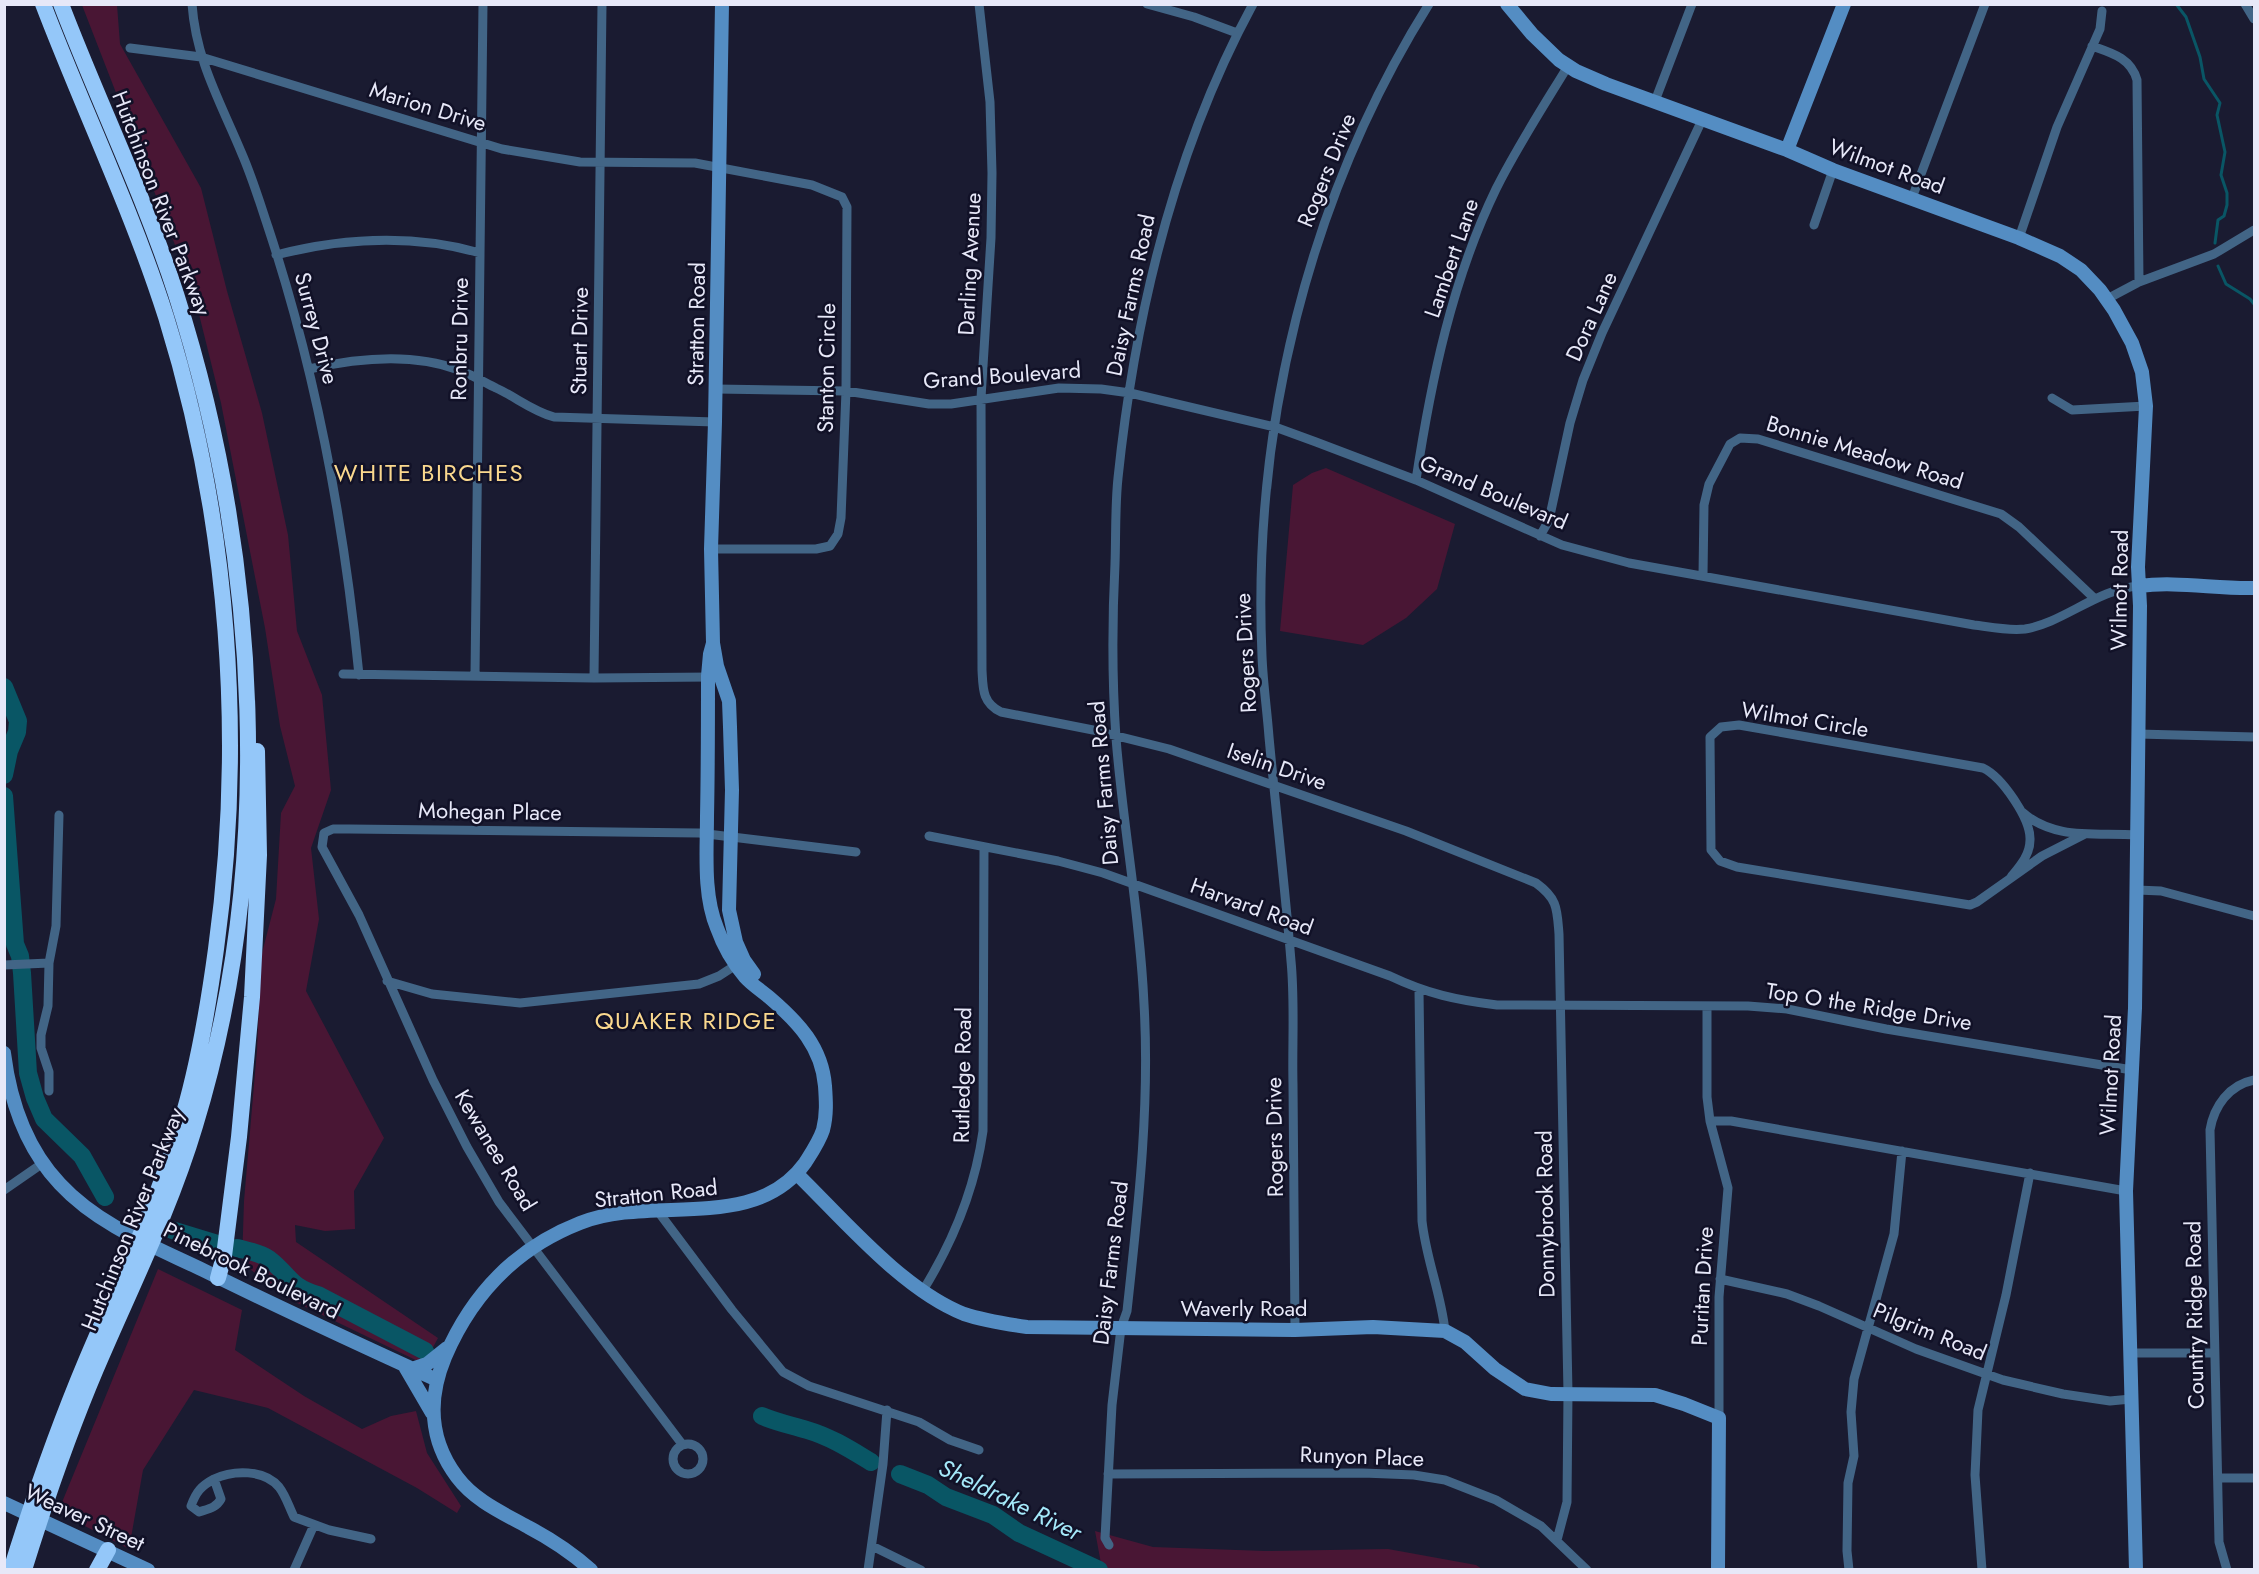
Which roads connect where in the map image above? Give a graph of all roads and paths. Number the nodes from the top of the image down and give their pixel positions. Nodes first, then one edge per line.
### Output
1 (43, 4) edge
2 (61, 4) edge
3 (192, 4) edge
4 (483, 4) edge
5 (602, 4) edge
6 (722, 4) edge
7 (979, 4) edge
8 (1148, 4) edge
9 (1252, 4) edge
10 (1429, 4) edge
11 (1692, 4) edge
12 (1985, 4) edge
13 (2245, 4) edge
14 (1842, 5) edge
15 (1511, 6) edge
16 (2102, 11) dead end
17 (2254, 19) edge
18 (1237, 33) junction
19 (2092, 46) junction
20 (130, 48) dead end
21 (201, 57) junction
22 (1568, 66) junction
23 (1655, 101) junction
24 (1702, 120) junction
25 (480, 142) junction
26 (1787, 150) junction
27 (601, 162) junction
28 (719, 166) junction
29 (1833, 170) junction
30 (1912, 198) junction
31 (1814, 225) dead end
32 (2254, 230) edge
33 (2019, 238) junction
34 (480, 253) junction
35 (276, 255) junction
36 (2139, 282) junction
37 (2107, 300) junction
38 (309, 369) junction
39 (477, 380) junction
40 (716, 389) junction
41 (846, 391) junction
42 (1130, 393) junction
43 (981, 398) junction
44 (2052, 398) dead end
45 (2146, 406) junction
46 (598, 419) junction
47 (715, 422) junction
48 (1275, 427) junction
49 (1416, 480) junction
50 (1540, 536) junction
51 (711, 549) junction
52 (1703, 576) junction
53 (2139, 586) junction
54 (2254, 588) edge
55 (2095, 598) junction
56 (343, 674) dead end
57 (359, 675) junction
58 (475, 675) junction
59 (715, 677) junction
60 (594, 678) junction
61 (247, 692) junction
62 (989, 705) joint
63 (2138, 734) junction
64 (1116, 736) junction
65 (2254, 737) edge
66 (1274, 785) junction
67 (2020, 810) junction
68 (59, 815) dead end
69 (707, 834) junction
70 (2085, 834) junction
71 (2137, 835) junction
72 (929, 836) dead end
73 (731, 837) junction
74 (984, 848) junction
75 (856, 852) dead end
76 (2011, 877) junction
77 (339, 879) joint
78 (1132, 884) junction
79 (1544, 889) joint
80 (2137, 890) junction
81 (2254, 916) edge
82 (1288, 940) junction
83 (740, 962) junction
84 (49, 963) junction
85 (4, 965) edge
86 (387, 981) junction
87 (1419, 990) junction
88 (1561, 1006) junction
89 (1707, 1007) junction
90 (4, 1053) edge
91 (2132, 1070) junction
92 (2254, 1080) edge
93 (49, 1091) dead end
94 (1710, 1121) junction
95 (1902, 1151) junction
96 (43, 1164) junction
97 (2030, 1173) junction
98 (797, 1174) junction
99 (4, 1190) edge
100 (2126, 1191) junction
101 (657, 1210) junction
102 (149, 1231) junction
103 (533, 1248) junction
104 (139, 1254) junction
105 (218, 1278) junction
106 (1720, 1279) junction
107 (922, 1292) junction
108 (1868, 1327) junction
109 (1121, 1328) junction
110 (1295, 1330) junction
111 (1445, 1330) junction
112 (451, 1344) junction
113 (2129, 1353) junction
114 (2213, 1353) junction
115 (408, 1367) junction
116 (1986, 1375) junction
117 (437, 1380) junction
118 (1568, 1394) junction
119 (2131, 1400) junction
120 (886, 1410) junction
121 (433, 1415) junction
122 (1719, 1418) junction
123 (682, 1444) dead end
124 (979, 1450) dead end
125 (1108, 1474) junction
126 (2218, 1478) junction
127 (2254, 1478) edge
128 (214, 1479) dead end
129 (4, 1503) edge
130 (314, 1525) junction
131 (371, 1539) dead end
132 (1557, 1540) junction
133 (1108, 1545) dead end
134 (872, 1546) junction
135 (108, 1550) junction
136 (11, 1569) edge
137 (24, 1569) edge
138 (97, 1569) edge
139 (148, 1569) edge
140 (294, 1569) edge
141 (591, 1569) edge
142 (868, 1569) edge
143 (921, 1569) edge
144 (1587, 1569) edge
145 (1718, 1569) edge
146 (1850, 1569) edge
147 (1982, 1569) edge
148 (2136, 1569) edge
149 (2227, 1569) edge

1 - 102 highway, Hutchinson River Parkway
2 - 61 highway, Hutchinson River Parkway
3 - 21 street, Surrey Drive
4 - 25 street, Ronbru Drive
5 - 27 street, Stuart Drive
6 - 28 street, Stratton Road
7 - 43 street, Darling Avenue
8 - 18 street
9 - 18 street, Daisy Farms Road
10 - 48 street, Rogers Drive
11 - 23 street
12 - 30 street
13 - 17 street
14 - 26 street
15 - 22 street, Wilmot Road
16 - 19 street
18 - 42 street, Daisy Farms Road
19 - 33 street
19 - 36 street
20 - 21 street, Marion Drive
21 - 25 street, Marion Drive
21 - 35 street, Surrey Drive
22 - 23 street, Wilmot Road
22 - 49 street, Lambert Lane
23 - 24 street, Wilmot Road
24 - 26 street, Wilmot Road
24 - 50 street, Dora Lane
25 - 27 street, Marion Drive
25 - 34 street, Ronbru Drive
26 - 29 street, Wilmot Road
27 - 28 street, Marion Drive
27 - 46 street, Stuart Drive
28 - 40 street, Stratton Road
28 - 41 street, Stanton Circle
29 - 30 street, Wilmot Road
29 - 31 street
30 - 33 street, Wilmot Road
32 - 36 street
33 - 37 street, Wilmot Road
34 - 35 street
34 - 39 street, Ronbru Drive
35 - 38 street, Surrey Drive
36 - 37 street
37 - 45 street, Wilmot Road
38 - 39 street
38 - 57 street, Surrey Drive
39 - 46 street
39 - 58 street, Ronbru Drive
40 - 41 street, Grand Boulevard
40 - 47 street, Stratton Road
41 - 43 street, Grand Boulevard
41 - 51 street, Stanton Circle
42 - 43 street, Grand Boulevard
42 - 48 street, Grand Boulevard
42 - 64 street, Daisy Farms Road
43 - 62 street, Darling Avenue
44 - 45 street
45 - 53 street, Wilmot Road
46 - 47 street
46 - 60 street, Stuart Drive
47 - 51 street, Stratton Road
48 - 49 street, Grand Boulevard
48 - 66 street, Rogers Drive
49 - 50 street, Grand Boulevard
50 - 52 street, Grand Boulevard
51 - 59 street, Stratton Road
52 - 55 street, Grand Boulevard
52 - 55 street, Bonnie Meadow Road
53 - 54 street, Grand Boulevard
53 - 55 street, Grand Boulevard
53 - 63 street, Wilmot Road
56 - 57 street
57 - 58 street
58 - 60 street
59 - 60 street
59 - 69 street, Stratton Road
59 - 73 street, Stratton Road
61 - 102 highway, Hutchinson River Parkway
61 - 105 highway
62 - 64 street, Iselin Drive
63 - 65 street
63 - 71 street, Wilmot Road
64 - 66 street, Iselin Drive
64 - 78 street, Daisy Farms Road
66 - 79 street, Iselin Drive
66 - 82 street, Rogers Drive
67 - 70 street, Wilmot Circle
67 - 76 street, Wilmot Circle
67 - 76 street, Wilmot Circle
68 - 84 street
69 - 73 street
69 - 77 street, Mohegan Place
69 - 83 street, Stratton Road
70 - 71 street, Wilmot Circle
70 - 76 street, Wilmot Circle
71 - 80 street, Wilmot Road
72 - 74 street, Harvard Road
73 - 75 street
73 - 83 street, Stratton Road
74 - 78 street, Harvard Road
74 - 107 street, Rutledge Road
77 - 86 street, Kewanee Road
78 - 82 street, Harvard Road
78 - 109 street, Daisy Farms Road
79 - 88 street, Donnybrook Road
80 - 81 street
80 - 91 street, Wilmot Road
82 - 87 street, Harvard Road
82 - 110 street, Rogers Drive
83 - 86 street
83 - 98 street, Stratton Road
84 - 85 street
84 - 93 street
86 - 103 street, Kewanee Road
87 - 88 street, Harvard Road
87 - 111 street
88 - 89 street, Top O the Ridge Drive
88 - 118 street, Donnybrook Road
89 - 91 street, Top O the Ridge Drive
89 - 94 street, Puritan Drive
90 - 96 street, Pinebrook Boulevard
91 - 100 street, Wilmot Road
92 - 114 street, Country Ridge Road
94 - 95 street
94 - 106 street, Puritan Drive
95 - 97 street
95 - 108 street
96 - 99 street
96 - 105 street, Pinebrook Boulevard
97 - 100 street
97 - 116 street
98 - 101 street, Stratton Road
98 - 107 street, Waverly Road
100 - 113 street, Wilmot Road
101 - 103 street, Stratton Road
101 - 120 street
102 - 104 highway, Hutchinson River Parkway
103 - 112 street, Stratton Road
103 - 123 street, Kewanee Road
104 - 136 highway, Hutchinson River Parkway
104 - 137 highway, Hutchinson River Parkway
105 - 115 street, Pinebrook Boulevard
106 - 108 street, Pilgrim Road
106 - 122 street, Puritan Drive
107 - 109 street, Waverly Road
108 - 116 street, Pilgrim Road
108 - 146 street
109 - 110 street, Waverly Road
109 - 125 street, Daisy Farms Road
110 - 111 street, Waverly Road
111 - 118 street
112 - 115 street
112 - 117 street, Stratton Road
113 - 114 street
113 - 119 street, Wilmot Road
114 - 126 street, Country Ridge Road
115 - 117 street, Pinebrook Boulevard
115 - 121 street
116 - 119 street, Pilgrim Road
116 - 147 street
117 - 121 street, Stratton Road
118 - 122 street
118 - 132 street, Donnybrook Road
119 - 148 street, Wilmot Road
120 - 124 street
120 - 134 street
121 - 141 street, Stratton Road
122 - 145 street, Puritan Drive
125 - 132 street, Runyon Place
125 - 133 street, Daisy Farms Road
126 - 127 street
126 - 149 street, Country Ridge Road
128 - 130 street
129 - 135 street, Weaver Street
130 - 131 street
130 - 140 street
132 - 144 street, Runyon Place
134 - 142 street
134 - 143 street
135 - 138 highway
135 - 139 street, Weaver Street

